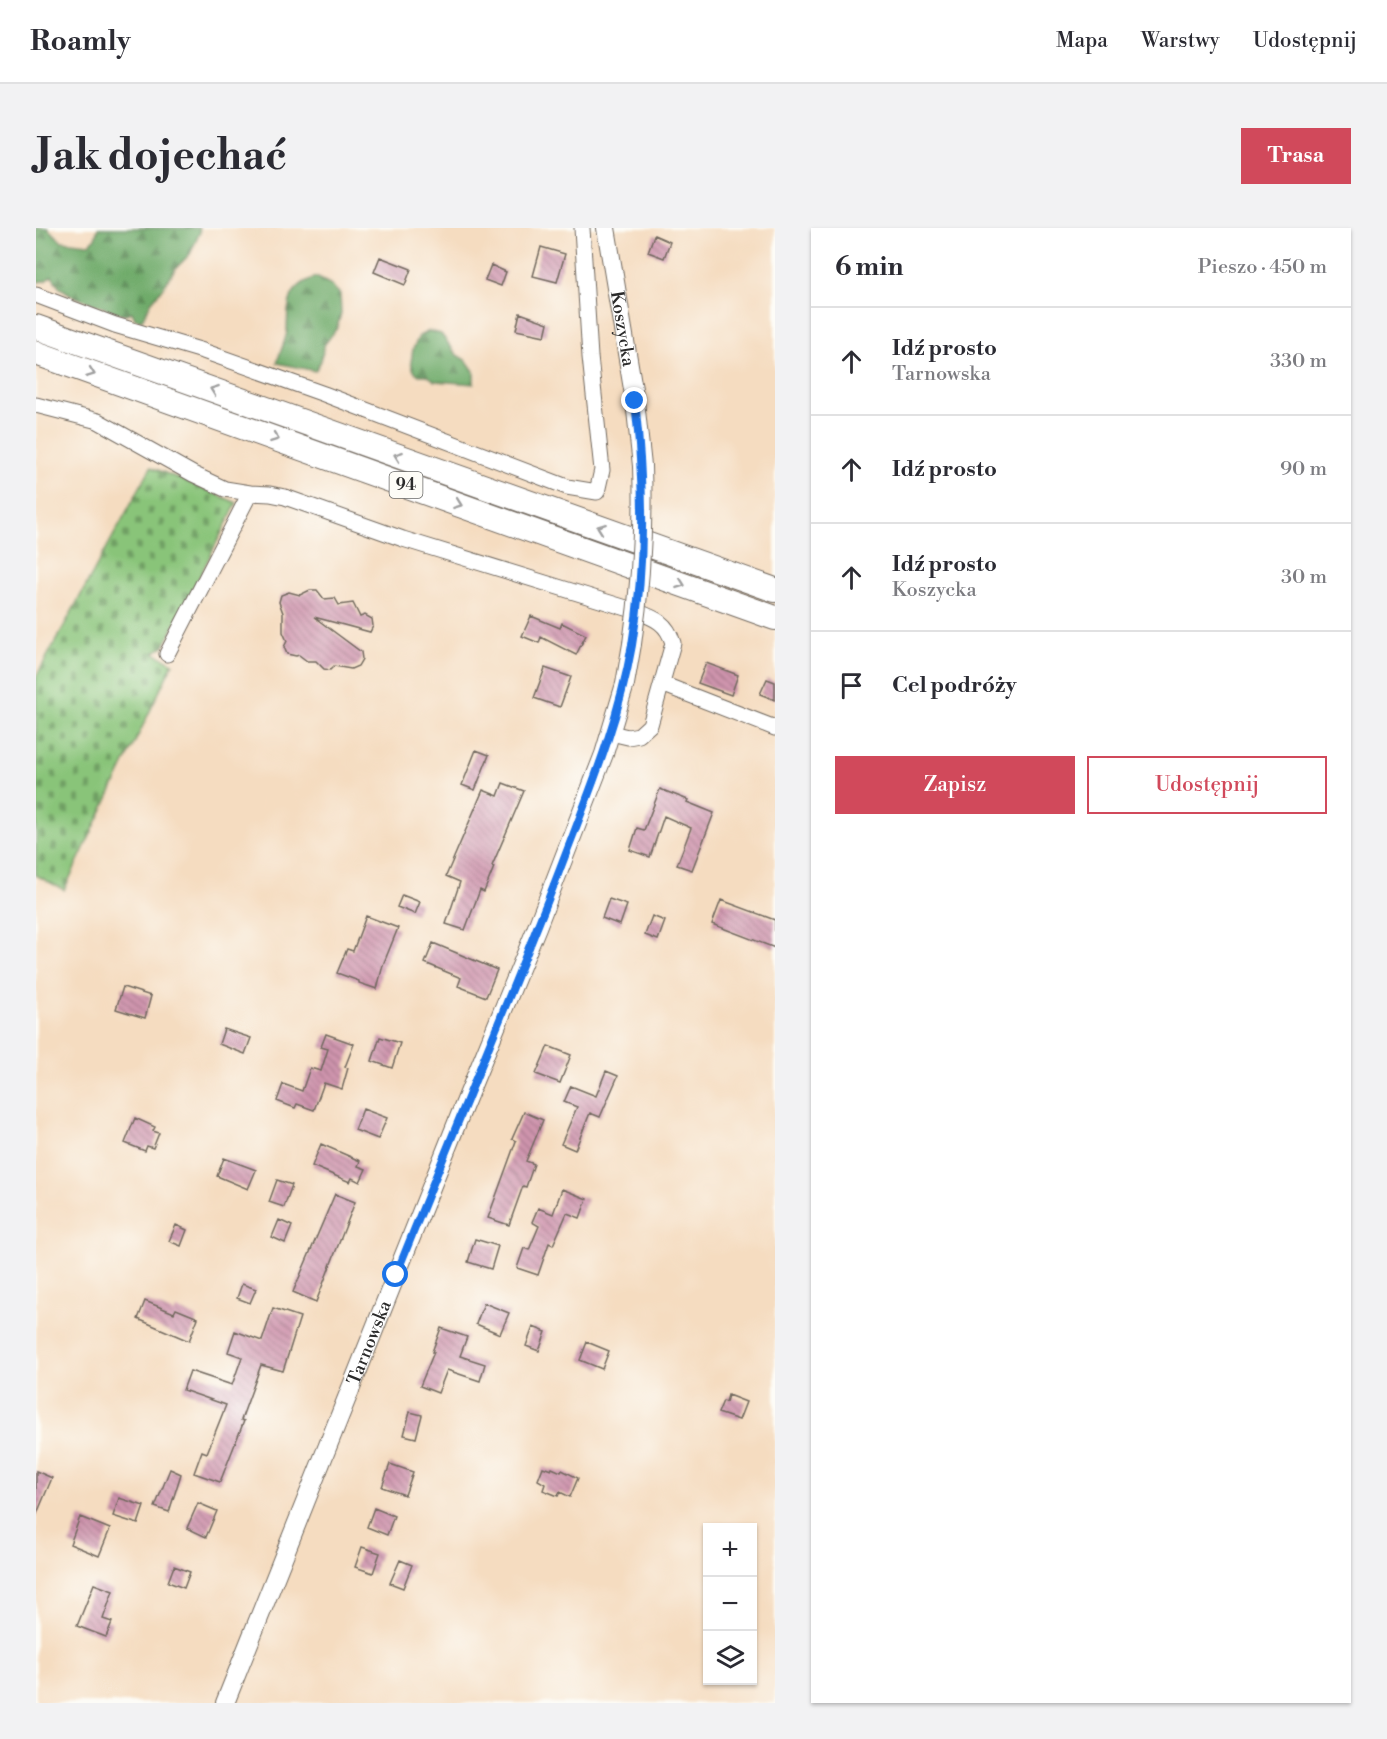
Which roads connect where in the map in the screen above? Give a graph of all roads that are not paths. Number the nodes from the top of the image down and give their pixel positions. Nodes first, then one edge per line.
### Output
1 (582, 228) edge
2 (606, 228) edge
3 (36, 295) edge
4 (36, 327) edge
5 (36, 353) edge
6 (36, 405) edge
7 (250, 493) junction
8 (775, 590) edge
9 (775, 618) edge
10 (632, 644) joint
11 (167, 654) dead end
12 (662, 684) junction
13 (775, 728) edge
14 (611, 734) junction
15 (225, 1703) edge

1 - 3 street
2 - 10 street, Koszycka, bridge
8 -> 4 main road, 94
5 -> 9 main road, 94
6 - 7 street
7 - 11 street
7 - 12 street
10 - 14 street, Tarnowska
12 - 13 street
12 - 14 street
14 - 15 street, Tarnowska

